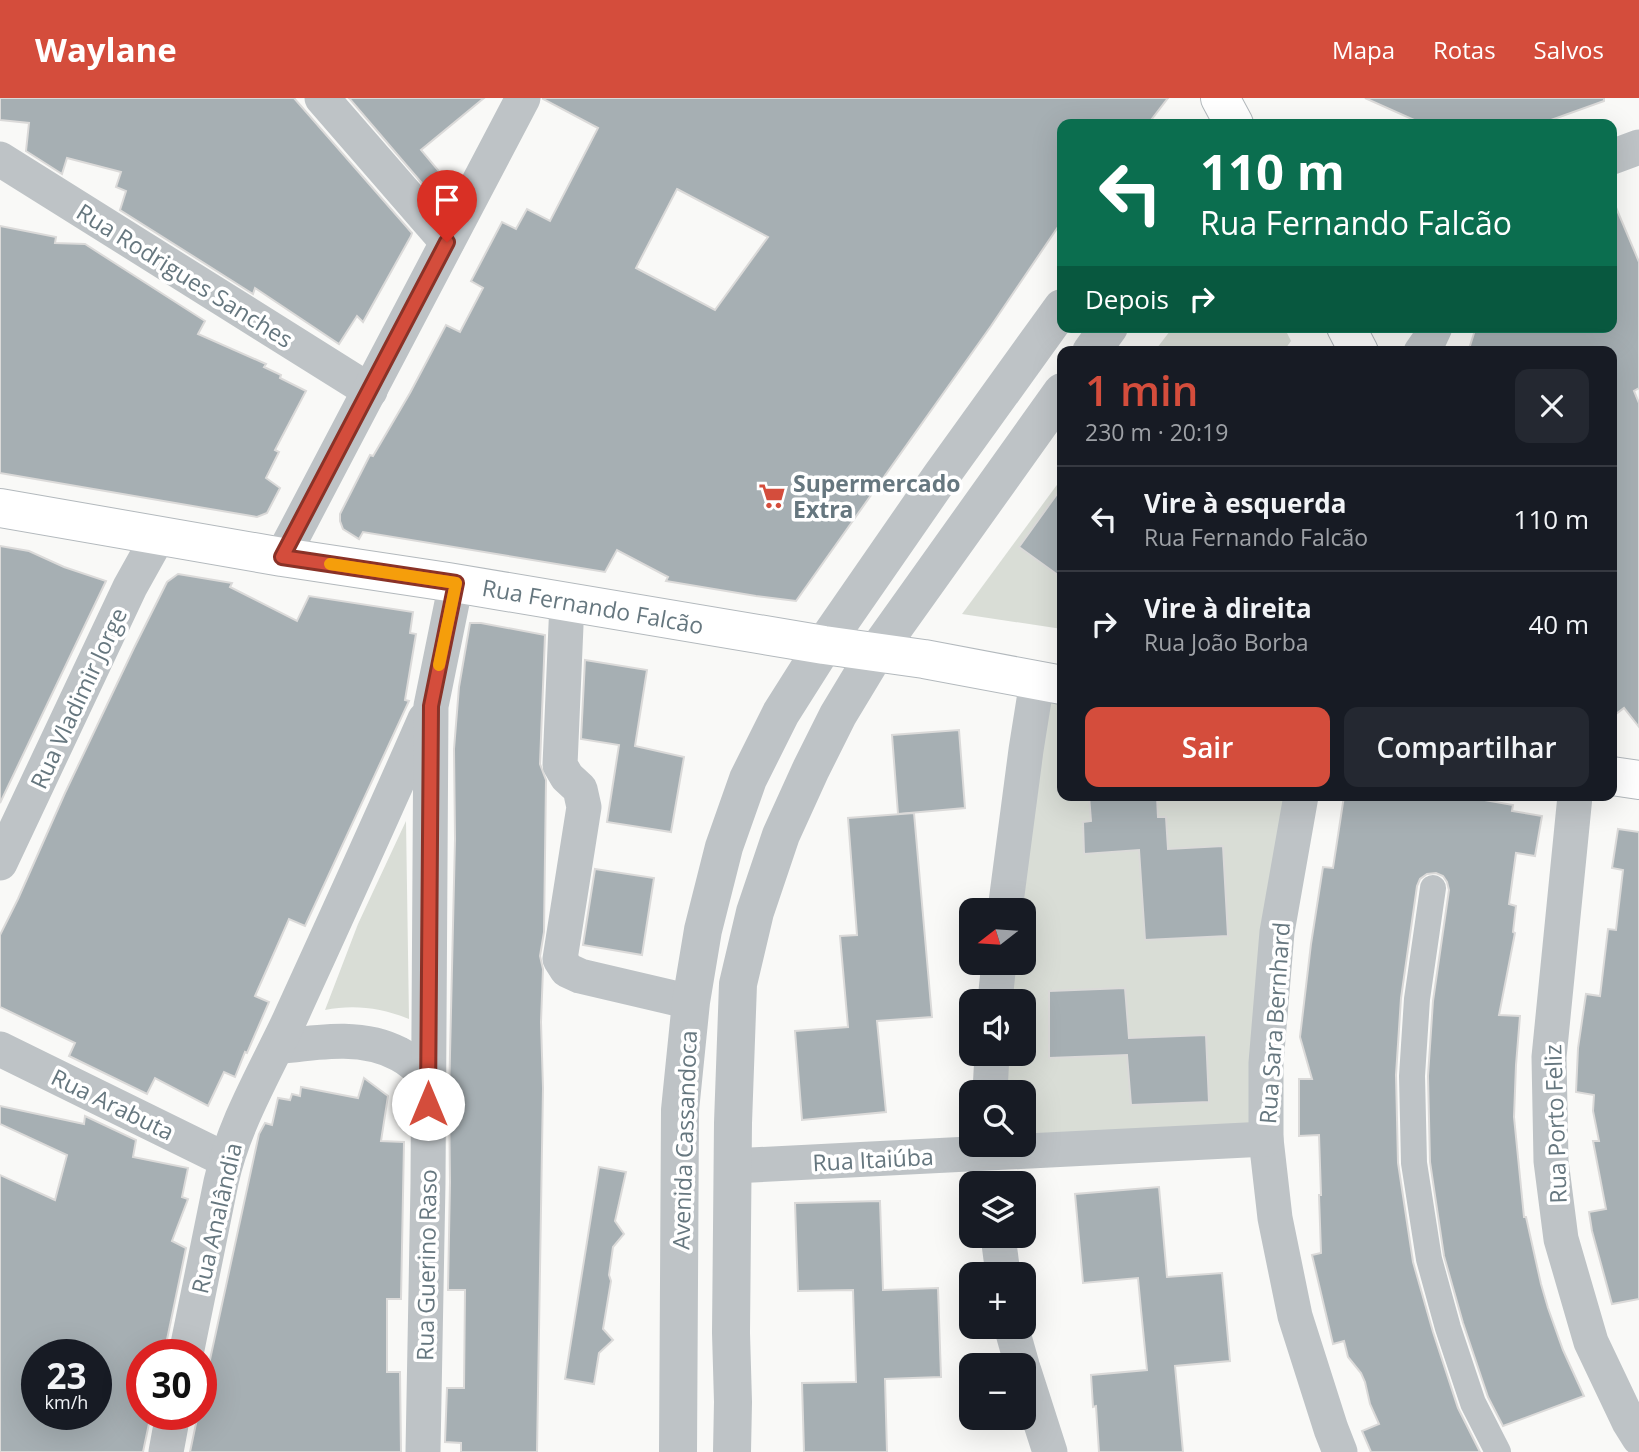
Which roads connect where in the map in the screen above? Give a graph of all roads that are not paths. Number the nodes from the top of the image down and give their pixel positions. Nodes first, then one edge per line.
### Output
1 (322, 98) edge
2 (523, 98) edge
3 (1220, 98) edge
4 (1231, 119) edge
5 (1639, 147) edge
6 (1617, 155) edge
7 (0, 159) edge
8 (447, 242) junction
9 (1057, 315) edge
10 (370, 391) junction
11 (1057, 399) edge
12 (986, 415) junction
13 (1027, 442) junction
14 (941, 476) junction
15 (983, 501) junction
16 (0, 508) edge
17 (159, 535) junction
18 (282, 557) junction
19 (456, 583) junction
20 (567, 602) junction
21 (824, 645) junction
22 (876, 652) junction
23 (1050, 683) edge
24 (431, 706) junction
25 (1300, 801) edge
26 (1575, 801) edge
27 (0, 863) edge
28 (1433, 888) dead end
29 (1007, 898) edge
30 (691, 1003) junction
31 (277, 1047) junction
32 (0, 1049) edge
33 (428, 1078) junction
34 (1266, 1139) junction
35 (226, 1160) junction
36 (990, 1160) edge
37 (732, 1166) junction
38 (189, 1339) edge
39 (733, 1402) junction
40 (1036, 1408) edge
41 (170, 1430) edge
42 (1639, 1438) edge
43 (166, 1452) edge
44 (423, 1452) edge
45 (678, 1452) edge
46 (732, 1452) edge
47 (746, 1452) edge
48 (1050, 1452) edge
49 (1340, 1452) edge
50 (1498, 1452) edge

1 - 8 street
2 - 8 street
3 - 4 main road
5 - 6 street
7 - 10 street, Rua Rodrigues Sanches
8 - 10 street
9 - 12 street, Avenida Cassandoca
10 - 18 street
11 - 13 street
12 - 13 street
12 - 14 street, Avenida Cassandoca
13 - 15 street
14 - 15 street
14 - 21 street, Avenida Cassandoca
15 - 22 street
16 - 17 main road, Rua Fernando Falcão
17 - 18 main road, Rua Fernando Falcão
17 - 27 street, Rua Vladimir Jorge
18 - 19 main road, Rua Fernando Falcão
19 - 20 main road, Rua Fernando Falcão
19 - 24 street
20 - 21 main road, Rua Fernando Falcão
20 - 30 street
21 - 22 main road, Rua Fernando Falcão
21 - 30 street, Avenida Cassandoca
22 - 23 main road, Rua Fernando Falcão
22 - 37 street
23 - 29 street
24 - 31 street, Rua Analândia
24 - 33 street, Rua Guerino Raso
25 - 34 street, Rua Sara Bernhard
26 - 42 street, Rua Porto Feliz
28 - 50 street
30 - 45 street, Avenida Cassandoca
31 - 33 street
31 - 35 street, Rua Analândia
32 - 35 street, Rua Arabuta
33 - 44 street, Rua Guerino Raso
34 - 36 street, Rua Itaiúba
34 - 49 street, Rua Sara Bernhard
35 - 38 street, Rua Analândia
36 - 37 street, Rua Itaiúba
37 - 39 street
39 - 46 street
39 - 47 street
40 - 48 street
41 - 43 street

